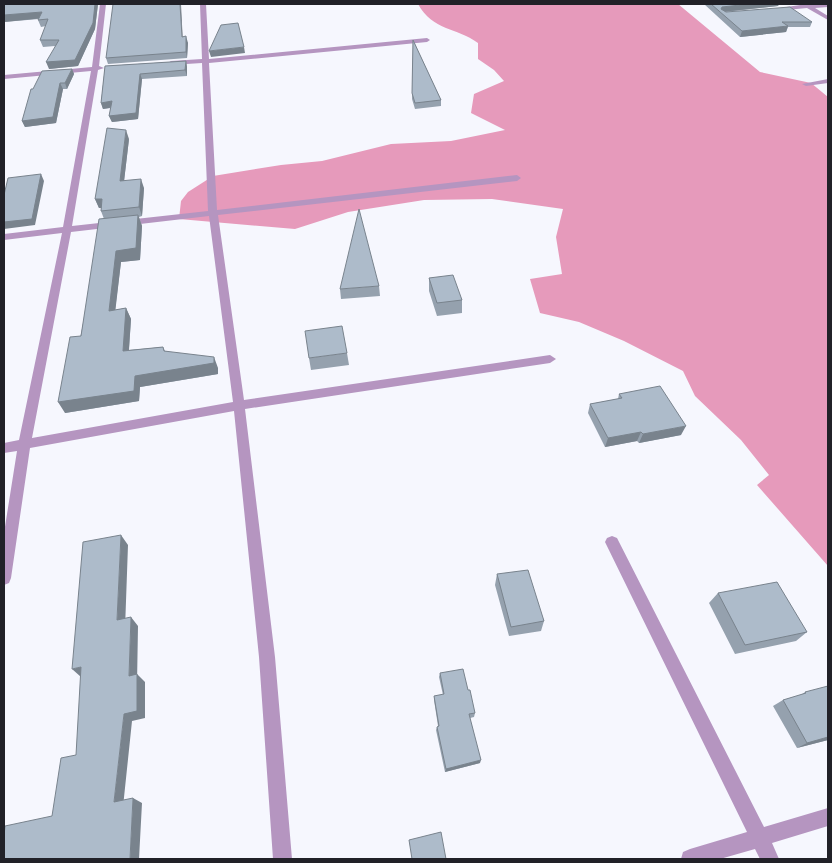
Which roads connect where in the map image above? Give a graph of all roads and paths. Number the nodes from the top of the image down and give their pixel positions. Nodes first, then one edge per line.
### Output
1 (103, 4) edge
2 (203, 4) edge
3 (805, 5) edge
4 (828, 5) edge
5 (770, 10) edge
6 (828, 18) edge
7 (427, 40) dead end
8 (207, 60) junction
9 (160, 64) edge
10 (113, 67) edge
11 (95, 69) junction
12 (4, 78) edge
13 (828, 81) edge
14 (806, 84) dead end
15 (517, 178) dead end
16 (213, 213) junction
17 (67, 230) junction
18 (4, 237) edge
19 (550, 359) dead end
20 (239, 406) junction
21 (24, 445) junction
22 (4, 448) edge
23 (612, 542) dead end
24 (4, 578) edge
25 (828, 817) edge
26 (760, 838) junction
27 (283, 859) edge
28 (690, 859) edge
29 (770, 859) edge

1 - 11 street
2 - 8 street
3 - 4 street
3 - 5 street
3 - 6 street
7 - 8 street
8 - 9 street
8 - 16 street
10 - 11 street
11 - 12 street
11 - 17 street
13 - 14 street
15 - 16 street
16 - 17 street
16 - 20 street
17 - 18 street
17 - 21 street
19 - 20 street
20 - 21 street
20 - 27 street
21 - 22 street
21 - 24 street
23 - 26 street
25 - 26 street
26 - 28 street
26 - 29 street

